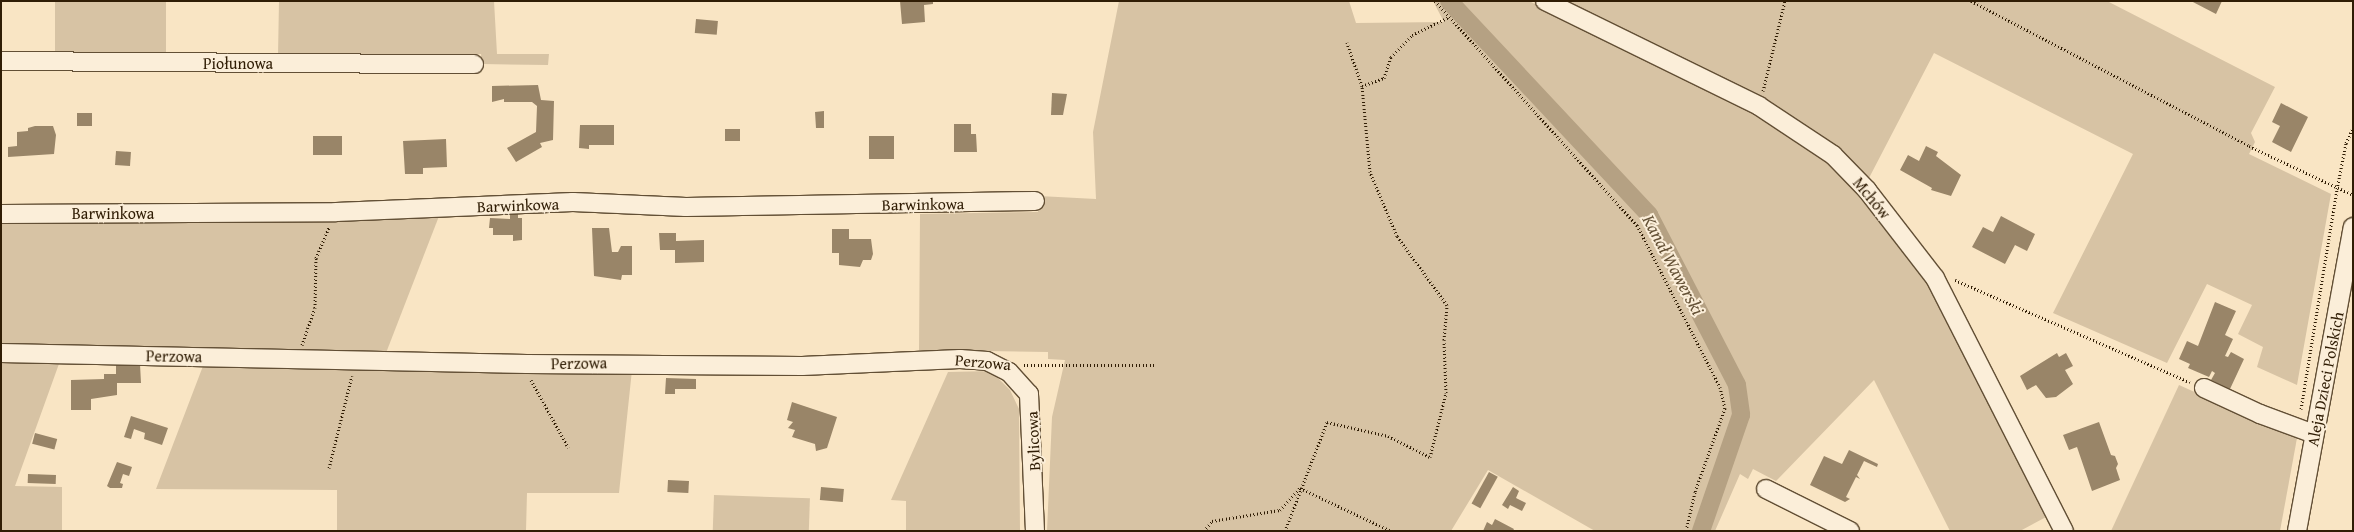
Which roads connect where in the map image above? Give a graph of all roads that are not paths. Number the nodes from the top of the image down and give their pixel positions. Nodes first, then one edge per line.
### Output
1 (1546, 1) edge
2 (1, 62) edge
3 (474, 64) dead end
4 (1035, 201) dead end
5 (1, 214) edge
6 (2353, 226) edge
7 (1, 353) edge
8 (998, 366) joint
9 (2204, 388) road end
10 (2308, 433) junction
11 (1766, 489) dead end
12 (2057, 528) edge
13 (1035, 531) edge
14 (1850, 531) edge
15 (2296, 531) edge

1 - 12 street, Mchów
2 - 3 street, Piołunowa
4 - 5 street, Barwinkowa
6 - 10 street, Aleja Dzieci Polskich
7 - 8 street, Perzowa
8 - 13 street, Bylicowa
9 - 10 street
10 - 15 street, Aleja Dzieci Polskich
11 - 14 street

